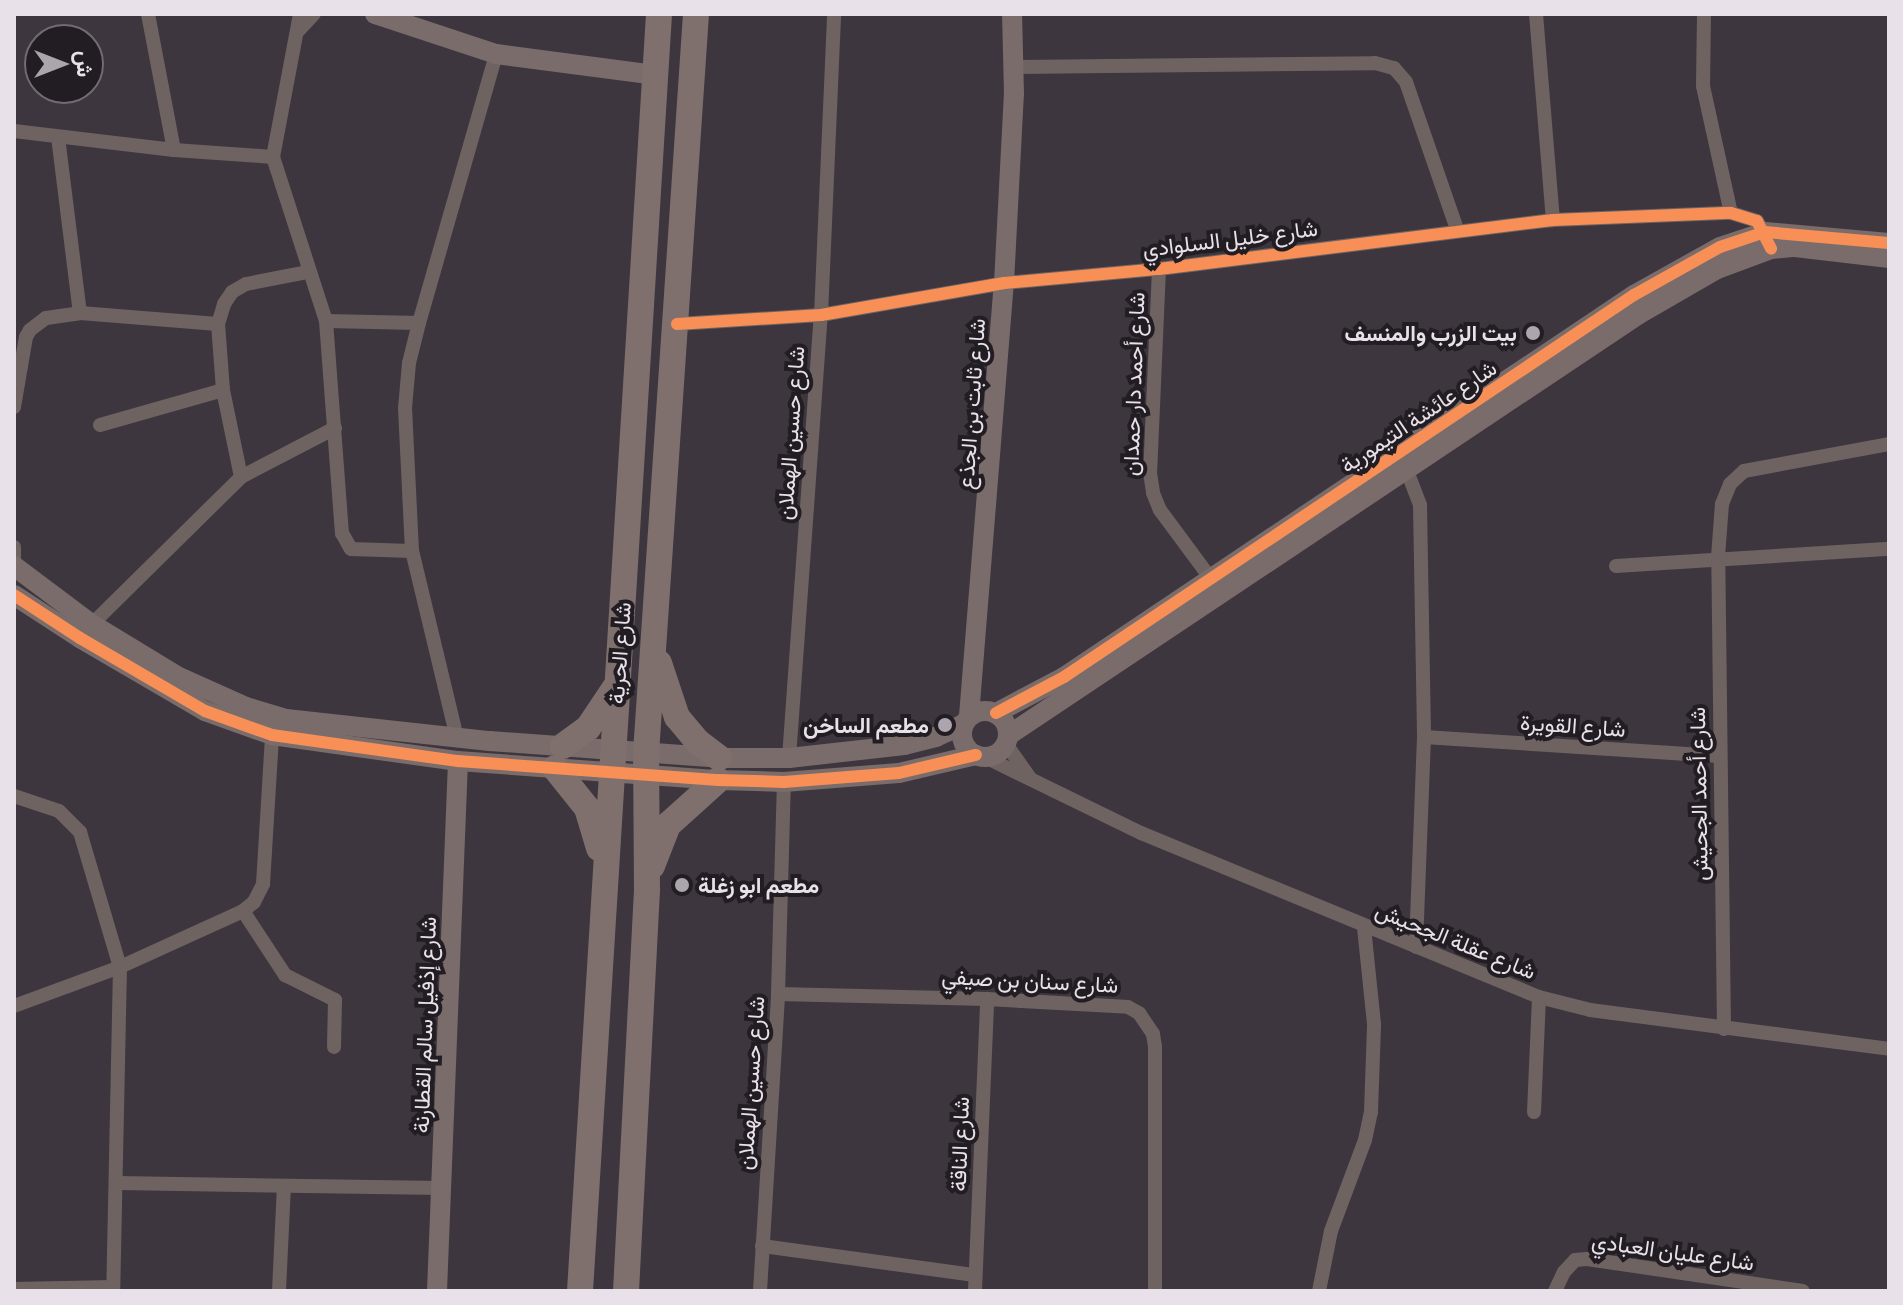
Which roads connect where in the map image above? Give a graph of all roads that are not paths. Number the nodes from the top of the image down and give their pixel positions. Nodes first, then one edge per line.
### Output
1 (148, 14) edge
2 (300, 14) edge
3 (314, 14) edge
4 (375, 14) edge
5 (659, 14) edge
6 (696, 14) edge
7 (834, 14) edge
8 (1012, 14) edge
9 (1027, 14) edge
10 (1536, 14) edge
11 (1704, 14) edge
12 (298, 32) junction
13 (496, 54) junction
14 (1017, 68) junction
15 (655, 75) junction
16 (14, 131) edge
17 (58, 137) junction
18 (174, 150) junction
19 (273, 157) junction
20 (1731, 213) junction
21 (1553, 220) junction
22 (1457, 229) junction
23 (1768, 240) junction
24 (1889, 243) edge
25 (1889, 258) edge
26 (1159, 269) junction
27 (307, 272) junction
28 (1004, 283) junction
29 (80, 313) junction
30 (821, 315) junction
31 (326, 321) junction
32 (419, 323) junction
33 (218, 324) junction
34 (677, 324) junction
35 (223, 390) junction
36 (14, 407) edge
37 (100, 425) dead end
38 (335, 428) junction
39 (1889, 444) edge
40 (1407, 471) junction
41 (241, 477) junction
42 (14, 547) edge
43 (1889, 549) edge
44 (412, 551) junction
45 (1718, 557) junction
46 (1616, 566) dead end
47 (15, 569) edge
48 (1211, 579) junction
49 (14, 595) edge
50 (85, 631) junction
51 (653, 642) junction
52 (618, 682) junction
53 (979, 716) junction
54 (286, 719) junction
55 (272, 735) junction
56 (1424, 737) junction
57 (457, 738) junction
58 (1007, 740) junction
59 (980, 756) junction
60 (1718, 756) junction
61 (559, 757) junction
62 (789, 758) junction
63 (458, 761) junction
64 (612, 761) junction
65 (646, 764) junction
66 (719, 769) junction
67 (1032, 781) junction
68 (784, 782) junction
69 (14, 796) edge
70 (603, 867) junction
71 (647, 889) junction
72 (243, 911) junction
73 (1364, 927) junction
74 (1416, 947) junction
75 (120, 967) junction
76 (778, 994) junction
77 (1539, 997) junction
78 (987, 999) junction
79 (14, 1006) edge
80 (1724, 1029) junction
81 (334, 1047) dead end
82 (1889, 1049) edge
83 (1534, 1112) dead end
84 (117, 1183) junction
85 (284, 1186) junction
86 (442, 1188) junction
87 (762, 1246) junction
88 (975, 1275) junction
89 (1753, 1288) edge
90 (14, 1289) edge
91 (113, 1289) edge
92 (279, 1291) edge
93 (437, 1291) edge
94 (580, 1291) edge
95 (626, 1291) edge
96 (760, 1291) edge
97 (975, 1291) edge
98 (1155, 1291) edge
99 (1319, 1291) edge
100 (1555, 1291) edge
101 (1803, 1291) edge

1 - 18 street
2 - 12 street
3 - 12 street
4 - 13 street
5 - 15 highway, شارع الحرية
6 - 34 highway, شارع الحرية
7 - 30 street, شارع حسين الهملان
8 - 14 street, شارع ثابت بن الجذع
9 - 14 street, شارع ثابت بن الجذع
10 - 21 street
11 - 20 street
12 - 19 street
13 - 15 street
13 - 32 street
14 - 22 street
14 - 28 street, شارع ثابت بن الجذع
15 - 52 highway, شارع الحرية
16 - 17 street
17 - 18 street
17 - 29 street
18 - 19 street
19 - 27 street
20 - 21 street, شارع خليل السلوادي
20 - 23 street
21 - 22 street, شارع خليل السلوادي
22 - 26 street, شارع خليل السلوادي
23 - 24 street, شارع عائشة التيمورية
23 - 25 street, شارع عائشة التيمورية
23 - 40 street, شارع عائشة التيمورية
23 - 48 street, شارع عائشة التيمورية
26 - 28 street, شارع خليل السلوادي
26 - 48 street, شارع أحمد دار حمدان
27 - 31 street
27 - 33 street
28 - 30 street, شارع خليل السلوادي
28 - 53 street, شارع ثابت بن الجذع
29 - 33 street
29 - 36 street
30 - 34 street, شارع خليل السلوادي
30 - 62 street, شارع حسين الهملان
31 - 32 street
31 - 38 street
32 - 44 street
33 - 35 street
34 - 51 highway, شارع الحرية
35 - 37 street
35 - 41 street
38 - 41 street
38 - 44 street
39 - 45 street, شارع أحمد الجحيش
40 - 56 street
40 - 58 street, شارع عائشة التيمورية
41 - 50 street
42 - 47 street
43 - 45 street
44 - 57 street
45 - 46 street
45 - 60 street, شارع أحمد الجحيش
47 - 50 street
48 - 53 street, شارع عائشة التيمورية
49 - 50 street
50 - 54 street
50 - 55 street
51 - 65 highway, شارع الحرية
51 - 66 highway
52 - 61 highway
52 - 64 highway, شارع الحرية
53 - 58 street
53 - 59 street
53 - 62 street, شارع عائشة التيمورية
54 - 55 street
54 - 57 street
55 - 63 street
55 - 72 street
56 - 60 street, شارع القويرة
56 - 74 street
57 - 61 street
58 - 59 street
58 - 67 street, شارع عقلة الجحيش
59 - 67 street, شارع عقلة الجحيش
59 - 68 street
60 - 80 street, شارع أحمد الجحيش
61 - 63 street
61 - 64 street
61 - 70 highway
62 - 66 street, شارع عائشة التيمورية
63 - 86 street, شارع إذفيل سالم القطارنة
64 - 65 street
64 - 70 highway, شارع الحرية
65 - 66 street
65 - 71 highway, شارع الحرية
66 - 68 street
66 - 71 highway
67 - 73 street, شارع عقلة الجحيش
68 - 76 street, شارع حسين الهملان
69 - 75 street
70 - 94 highway, شارع الحرية
71 - 95 highway, شارع الحرية
72 - 75 street
72 - 81 street
73 - 74 street, شارع عقلة الجحيش
73 - 99 street
74 - 77 street, شارع عقلة الجحيش
75 - 79 street
75 - 84 street
76 - 78 street, شارع سنان بن صيفي
76 - 87 street, شارع حسين الهملان
77 - 80 street, شارع عقلة الجحيش
77 - 83 street
78 - 88 street, شارع الناقة
78 - 98 street, شارع سنان بن صيفي
80 - 82 street, شارع عقلة الجحيش
84 - 85 street
84 - 91 street
85 - 86 street
85 - 92 street
86 - 93 street, شارع إذفيل سالم القطارنة
87 - 88 street
87 - 96 street, شارع حسين الهملان
88 - 97 street, شارع الناقة
89 - 100 street, شارع عليان العبادي
89 - 101 street, شارع عليان العبادي
90 - 91 street

